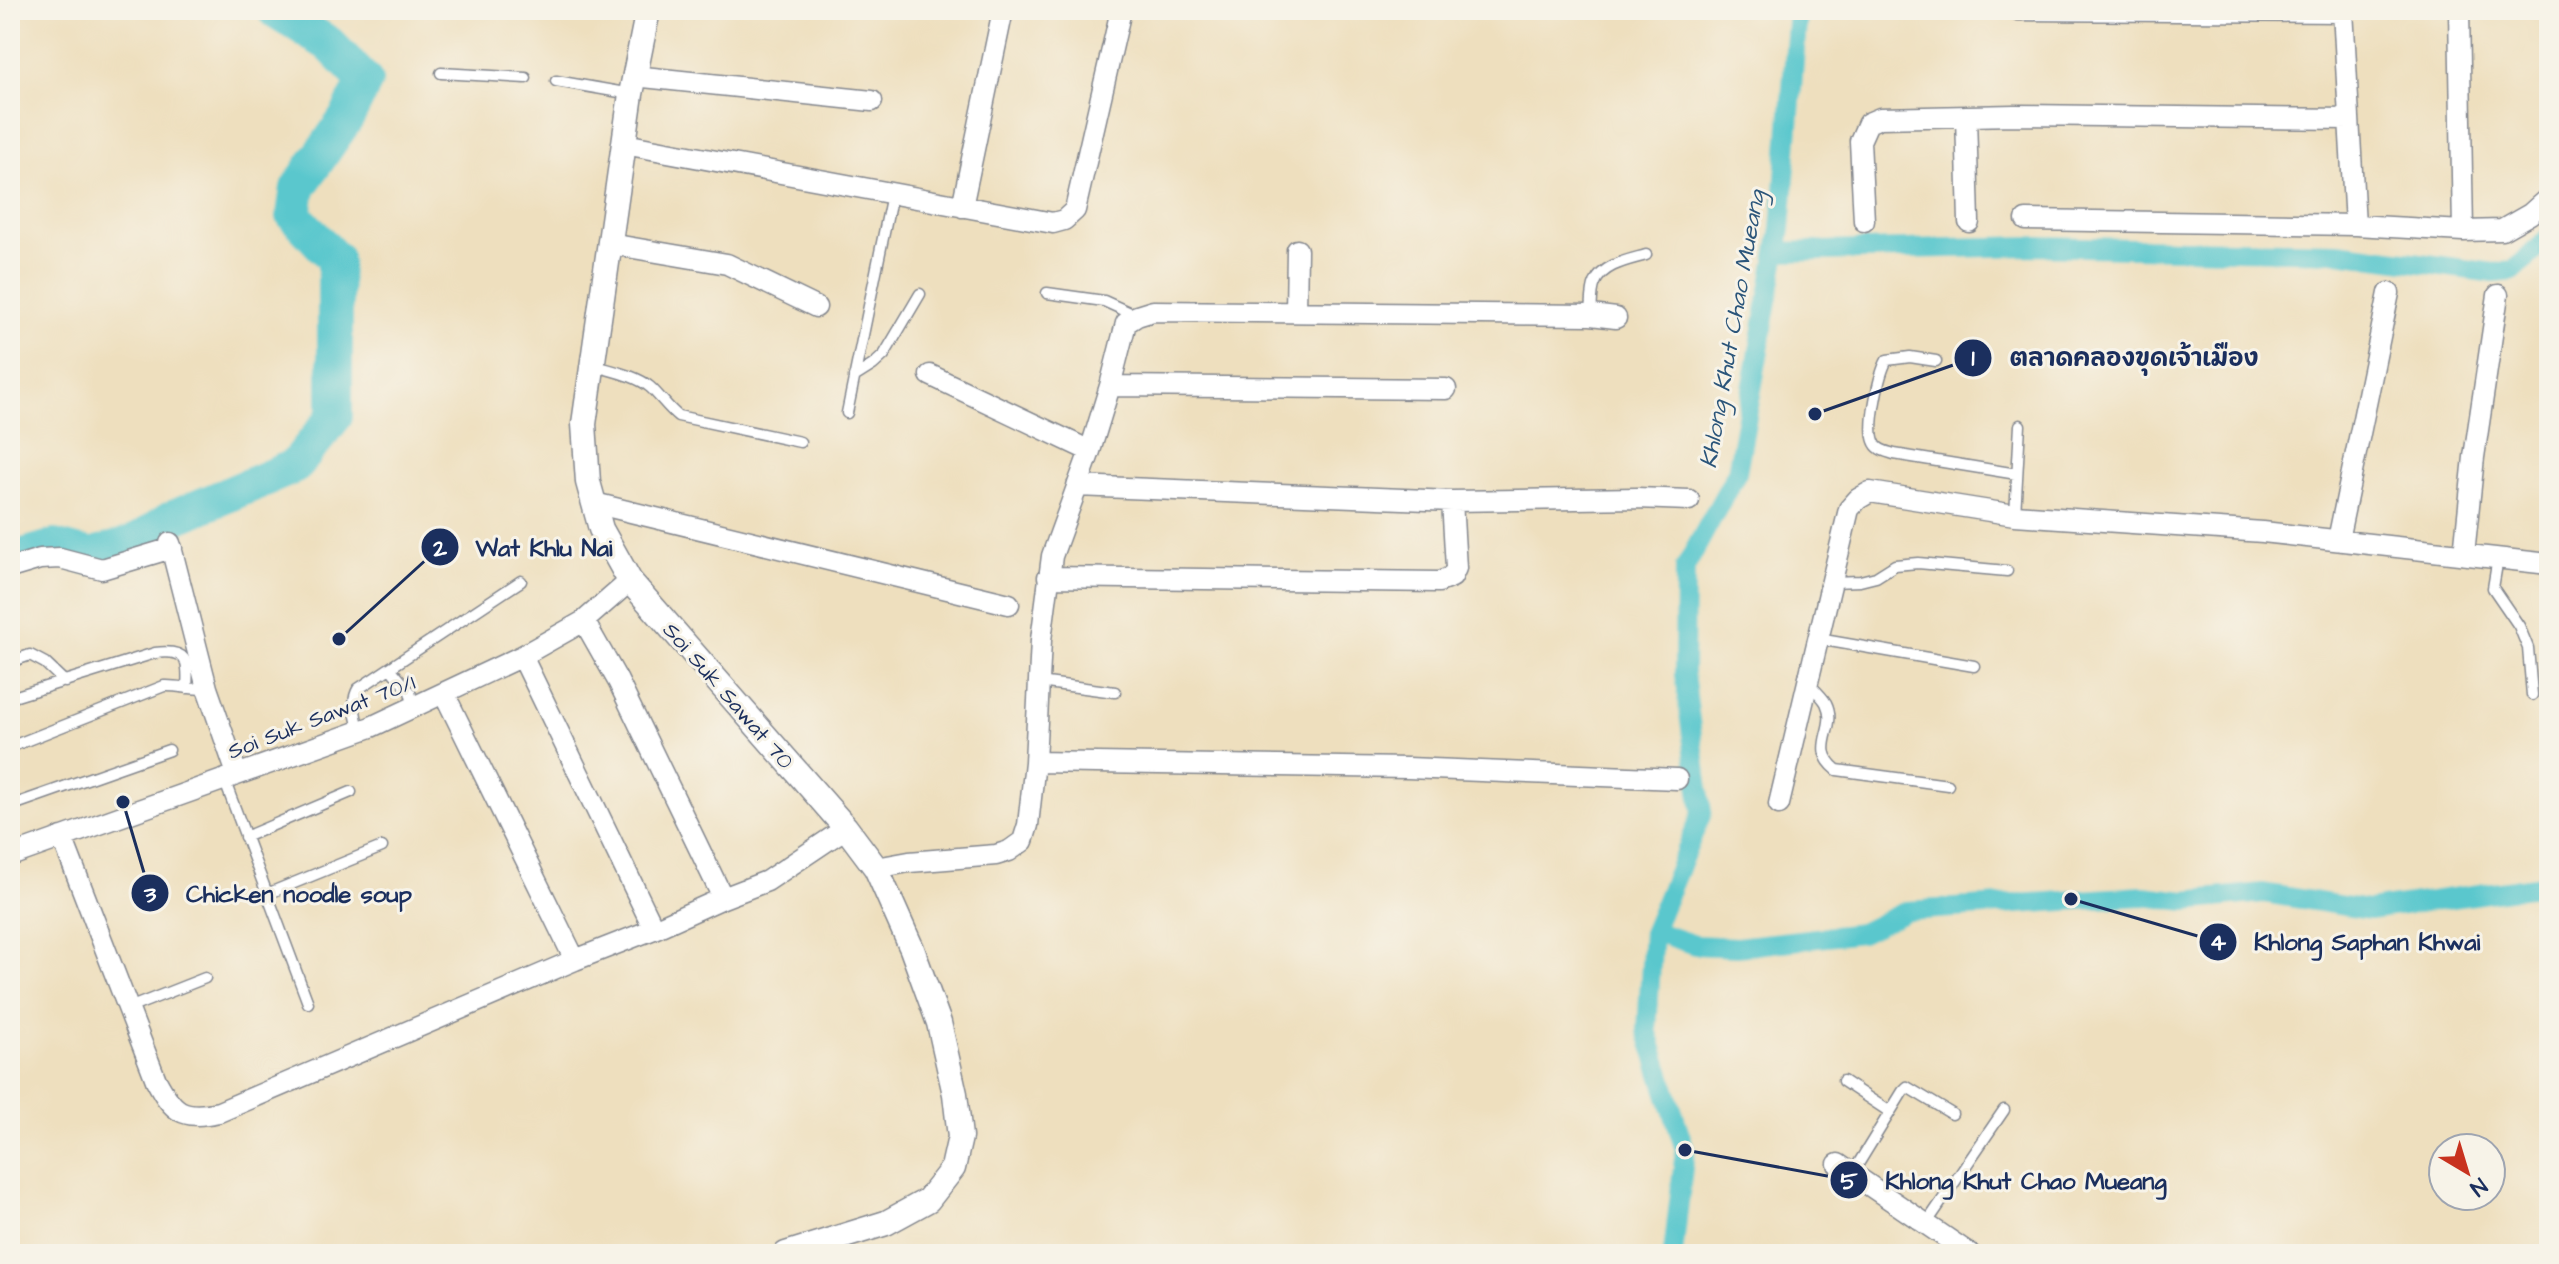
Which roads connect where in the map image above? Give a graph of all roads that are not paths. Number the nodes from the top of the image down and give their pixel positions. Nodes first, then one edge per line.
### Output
1 (648, 10) edge
2 (1003, 10) edge
3 (1121, 10) edge
4 (2018, 10) edge
5 (2459, 10) edge
6 (2343, 11) edge
7 (441, 73) dead end
8 (526, 78) dead end
9 (556, 81) dead end
10 (632, 85) junction
11 (872, 101) dead end
12 (1966, 116) junction
13 (2349, 119) junction
14 (624, 144) junction
15 (892, 194) junction
16 (2549, 197) edge
17 (962, 207) junction
18 (2026, 220) dead end
19 (1864, 221) dead end
20 (1969, 222) dead end
21 (2355, 225) junction
22 (2463, 231) junction
23 (610, 244) junction
24 (1297, 250) dead end
25 (1646, 255) dead end
26 (1047, 293) dead end
27 (2389, 293) dead end
28 (920, 294) dead end
29 (2498, 295) dead end
30 (816, 307) dead end
31 (1296, 312) junction
32 (1591, 315) junction
33 (1137, 316) junction
34 (1616, 318) dead end
35 (1936, 361) dead end
36 (593, 365) junction
37 (930, 375) dead end
38 (854, 377) junction
39 (1110, 386) junction
40 (1446, 389) dead end
41 (847, 413) dead end
42 (2020, 425) dead end
43 (800, 442) dead end
44 (1090, 451) junction
45 (2017, 474) junction
46 (1077, 486) junction
47 (1689, 500) dead end
48 (1452, 501) junction
49 (594, 503) junction
50 (2015, 515) junction
51 (2338, 540) junction
52 (2464, 554) junction
53 (2498, 558) junction
54 (2549, 564) edge
55 (10, 568) edge
56 (2007, 571) dead end
57 (1048, 577) junction
58 (521, 581) dead end
59 (630, 581) junction
60 (1832, 582) junction
61 (1009, 604) dead end
62 (584, 621) junction
63 (1818, 639) junction
64 (522, 656) junction
65 (10, 662) edge
66 (1974, 666) dead end
67 (390, 668) junction
68 (65, 682) junction
69 (1039, 682) junction
70 (1808, 683) junction
71 (197, 688) junction
72 (1115, 692) dead end
73 (444, 693) junction
74 (2532, 695) dead end
75 (10, 698) edge
76 (414, 707) junction
77 (359, 731) junction
78 (10, 747) edge
79 (169, 750) dead end
80 (1035, 762) junction
81 (231, 777) junction
82 (1677, 779) dead end
83 (1948, 785) dead end
84 (351, 792) dead end
85 (1779, 804) dead end
86 (10, 806) edge
87 (846, 828) junction
88 (62, 837) junction
89 (245, 837) junction
90 (382, 847) dead end
91 (10, 856) edge
92 (876, 868) junction
93 (267, 894) junction
94 (723, 898) junction
95 (654, 929) junction
96 (575, 960) junction
97 (205, 978) dead end
98 (308, 1003) dead end
99 (129, 1008) junction
100 (1843, 1081) dead end
101 (2004, 1110) dead end
102 (1890, 1112) junction
103 (1952, 1114) dead end
104 (1845, 1169) joint
105 (1926, 1224) junction
106 (786, 1254) edge
107 (1970, 1254) edge

1 - 10 street, Soi Suk Sawat 70
2 - 17 street
3 - 17 street
4 - 6 street
5 - 22 street
6 - 13 street
7 - 8 lane
9 - 10 lane
10 - 11 street
10 - 14 street, Soi Suk Sawat 70
12 - 13 street
12 - 19 street
12 - 20 street
13 - 21 street
14 - 15 street
14 - 23 street, Soi Suk Sawat 70
15 - 17 street
15 - 38 lane
16 - 22 street
18 - 21 street
21 - 22 street
23 - 30 street
23 - 36 street, Soi Suk Sawat 70
24 - 31 street
25 - 32 lane
26 - 33 lane
27 - 51 street
28 - 38 lane
29 - 52 street
31 - 32 street
31 - 33 street
32 - 34 street
33 - 39 street
35 - 45 lane
36 - 43 lane
36 - 49 street, Soi Suk Sawat 70
37 - 44 street
38 - 41 lane
39 - 40 street
39 - 44 street
42 - 45 lane
44 - 46 street
45 - 50 lane
46 - 48 street
46 - 57 street
47 - 48 street
48 - 57 street
49 - 59 street, Soi Suk Sawat 70
49 - 61 street
50 - 51 street
50 - 60 street
51 - 52 street
52 - 53 street
53 - 54 street
53 - 74 lane
55 - 71 street
56 - 60 lane
57 - 69 street
58 - 67 lane
59 - 62 street, Soi Suk Sawat 70/1
59 - 87 street, Soi Suk Sawat 70
60 - 63 street
62 - 64 street, Soi Suk Sawat 70/1
62 - 94 street
63 - 66 lane
63 - 70 street
64 - 73 street, Soi Suk Sawat 70/1
64 - 95 street
65 - 68 lane
67 - 76 lane
67 - 77 lane
68 - 71 lane
68 - 75 lane
69 - 72 lane
69 - 80 street
70 - 83 lane
70 - 85 street
71 - 78 lane
71 - 81 street
73 - 76 street, Soi Suk Sawat 70/1
73 - 96 street
76 - 77 street, Soi Suk Sawat 70/1
77 - 81 street, Soi Suk Sawat 70/1
79 - 86 lane
80 - 82 street
80 - 92 street
81 - 88 street, Soi Suk Sawat 70/1
81 - 89 lane
84 - 89 lane
87 - 92 street, Soi Suk Sawat 70
87 - 94 street
88 - 91 street, Soi Suk Sawat 70/1
88 - 99 street
89 - 93 lane
90 - 93 lane
92 - 106 street, Soi Suk Sawat 70
93 - 98 lane
94 - 95 street
95 - 96 street
96 - 99 street
97 - 99 lane
100 - 102 lane
101 - 105 lane
102 - 103 lane
102 - 104 lane
104 - 105 street
105 - 107 street

